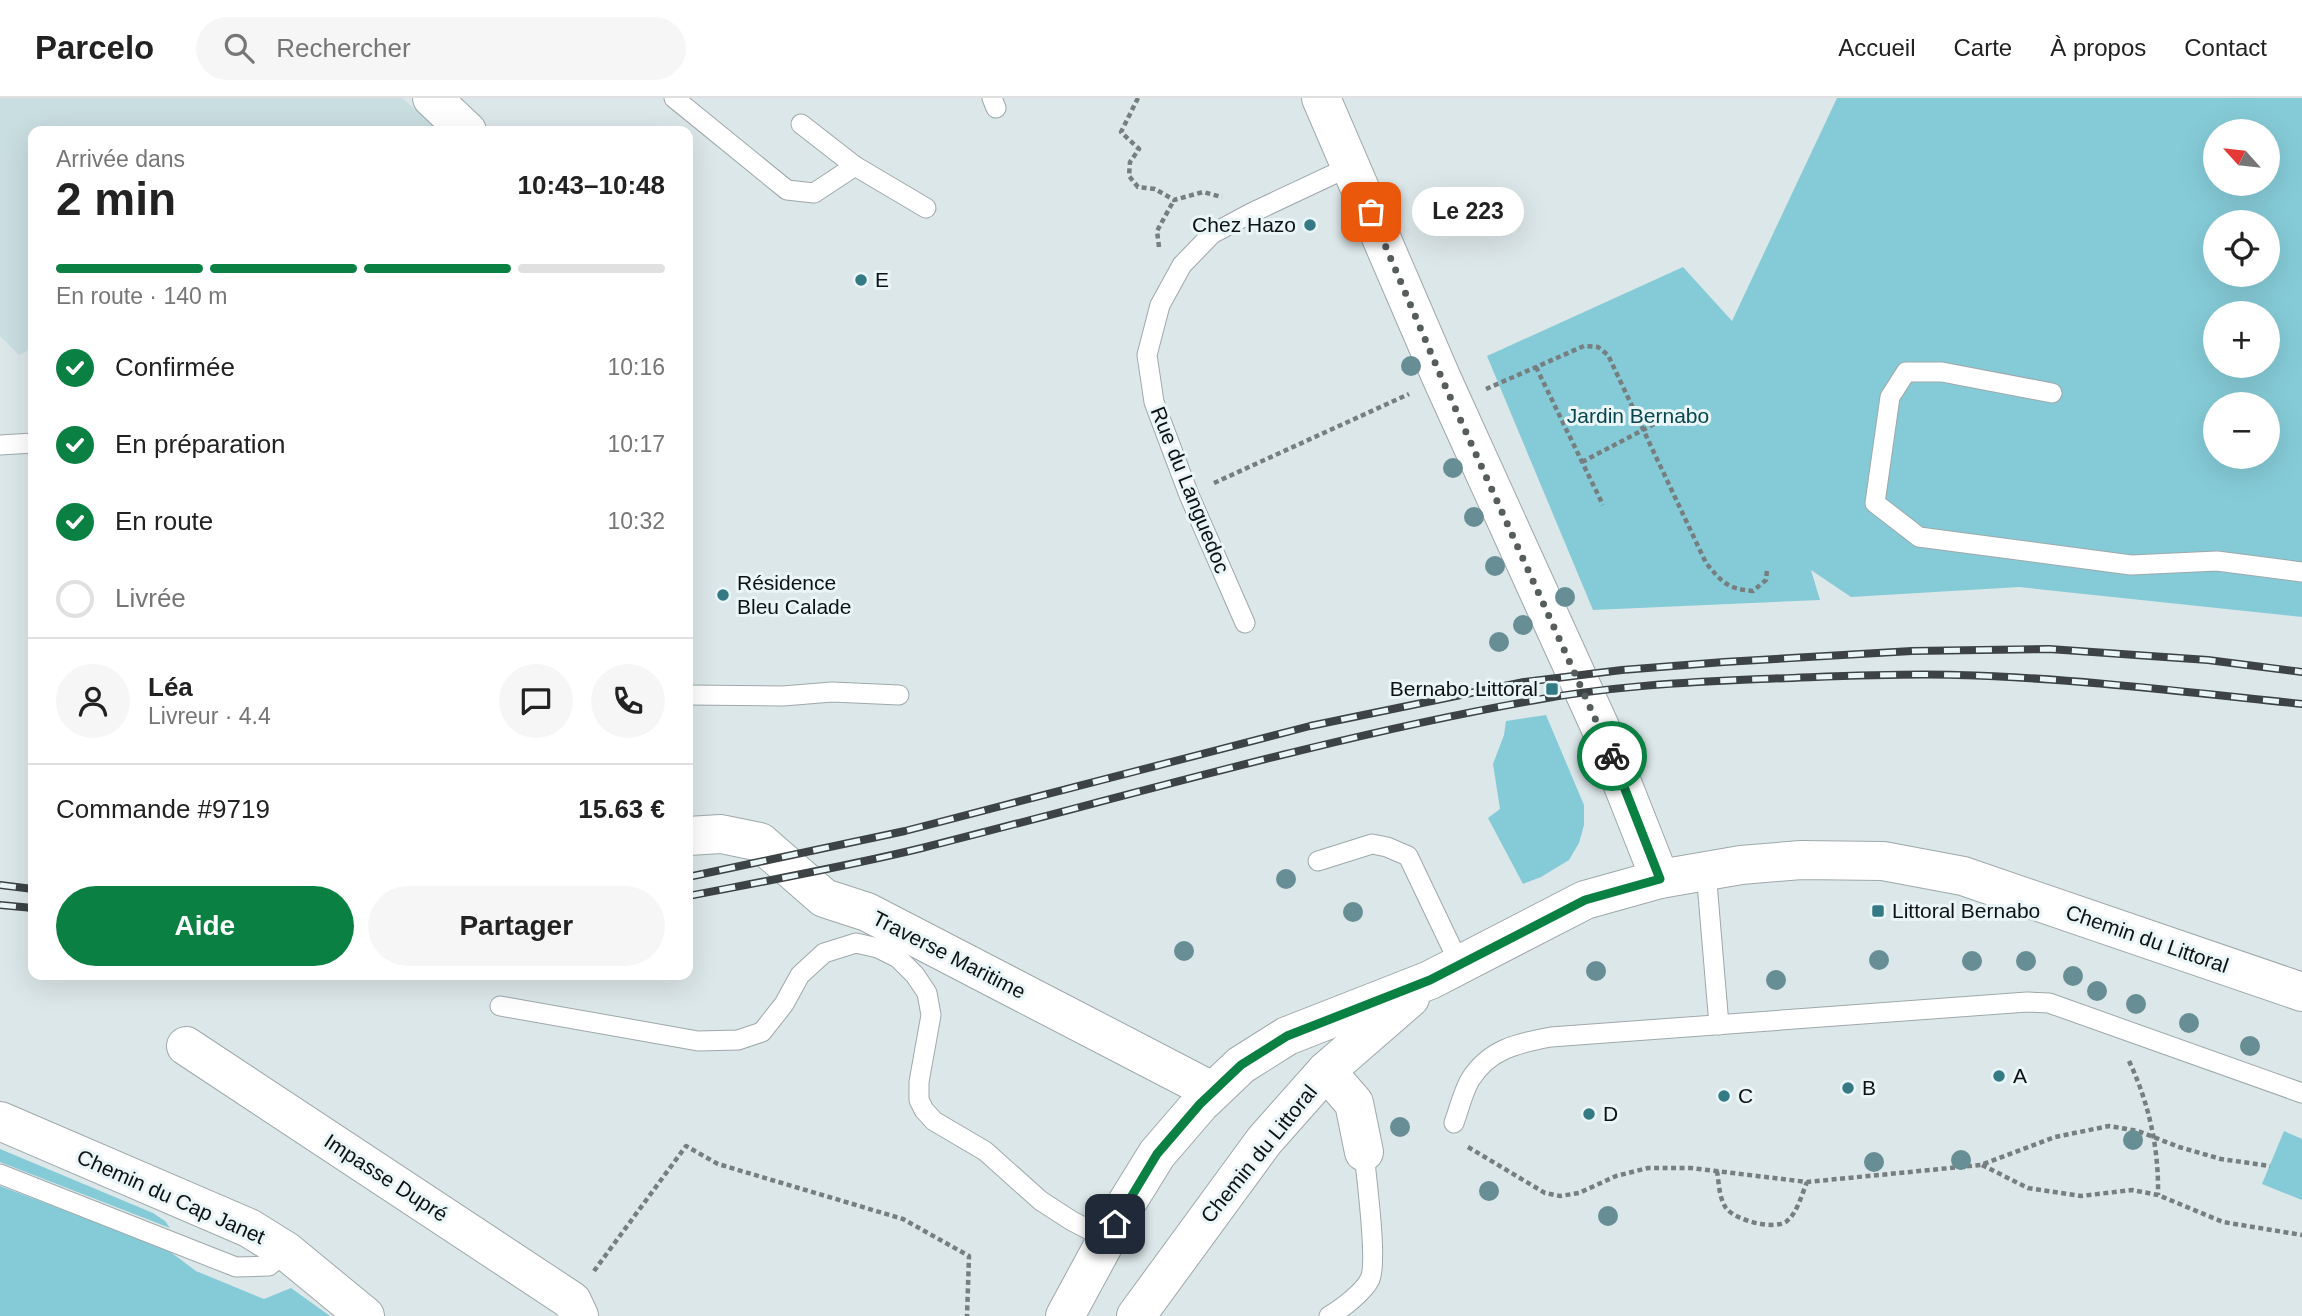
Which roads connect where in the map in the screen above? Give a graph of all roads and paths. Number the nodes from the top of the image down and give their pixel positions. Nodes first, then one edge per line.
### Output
1 (432, 98) edge
2 (674, 98) edge
3 (1321, 98) edge
4 (1138, 99) edge
5 (801, 124) dead end
6 (462, 126) edge
7 (855, 166) junction
8 (1351, 166) junction
9 (1174, 200) dead end
10 (926, 208) dead end
11 (1536, 366) junction
12 (2052, 393) dead end
13 (1453, 402) junction
14 (1372, 411) dead end
15 (1677, 412) dead end
16 (1644, 430) junction
17 (28, 443) edge
18 (0, 445) edge
19 (1582, 462) junction
20 (1204, 488) dead end
21 (1603, 505) dead end
22 (1767, 570) dead end
23 (2302, 572) edge
24 (1245, 623) dead end
25 (693, 695) edge
26 (899, 695) dead end
27 (693, 836) edge
28 (1318, 861) dead end
29 (1706, 871) junction
30 (1660, 879) junction
31 (1445, 972) junction
32 (2302, 992) edge
33 (500, 1006) dead end
34 (1719, 1025) junction
35 (2111, 1025) junction
36 (186, 1046) dead end
37 (1326, 1071) junction
38 (1212, 1091) junction
39 (2302, 1093) edge
40 (0, 1121) edge
41 (1454, 1123) joint
42 (2154, 1137) junction
43 (1364, 1152) joint
44 (1981, 1165) junction
45 (2270, 1166) dead end
46 (1717, 1171) junction
47 (0, 1174) edge
48 (1807, 1182) junction
49 (2158, 1195) junction
50 (2302, 1236) edge
51 (1107, 1239) junction
52 (286, 1251) junction
53 (575, 1308) edge
54 (365, 1316) edge
55 (967, 1316) edge
56 (1065, 1316) edge
57 (1136, 1316) edge
58 (1329, 1316) edge

1 - 6 street
2 - 7 lane
3 - 8 street
4 - 9 path
5 - 7 lane
7 - 10 lane
8 - 13 street
8 - 24 lane, Rue du Languedoc
11 - 13 path
11 - 16 path
11 - 19 path
12 - 23 lane
13 - 30 street
14 - 20 path
15 - 16 path
16 - 19 path
16 - 22 path
17 - 18 lane
19 - 21 path
25 - 26 lane
27 - 38 street, Traverse Maritime
28 - 31 lane
29 - 30 street, Chemin du Littoral
29 - 32 street, Chemin du Littoral
29 - 34 lane
30 - 31 street, Chemin du Littoral
31 - 37 street, Chemin du Littoral
31 - 38 street, Chemin du Littoral
33 - 51 lane
34 - 35 lane
34 - 41 lane
35 - 39 lane
35 - 42 path
36 - 53 street, Impasse Dupré
37 - 43 street
37 - 57 street, Chemin du Littoral
38 - 51 street, Chemin du Littoral
40 - 52 street, Chemin du Cap Janet
41 - 46 path
42 - 44 path
42 - 45 path
42 - 49 path
43 - 58 lane
44 - 48 path
44 - 49 path
46 - 48 path
46 - 48 path
47 - 52 lane
49 - 50 path
51 - 56 street, Chemin du Littoral
52 - 54 street, Chemin du Cap Janet
53 - 55 path

